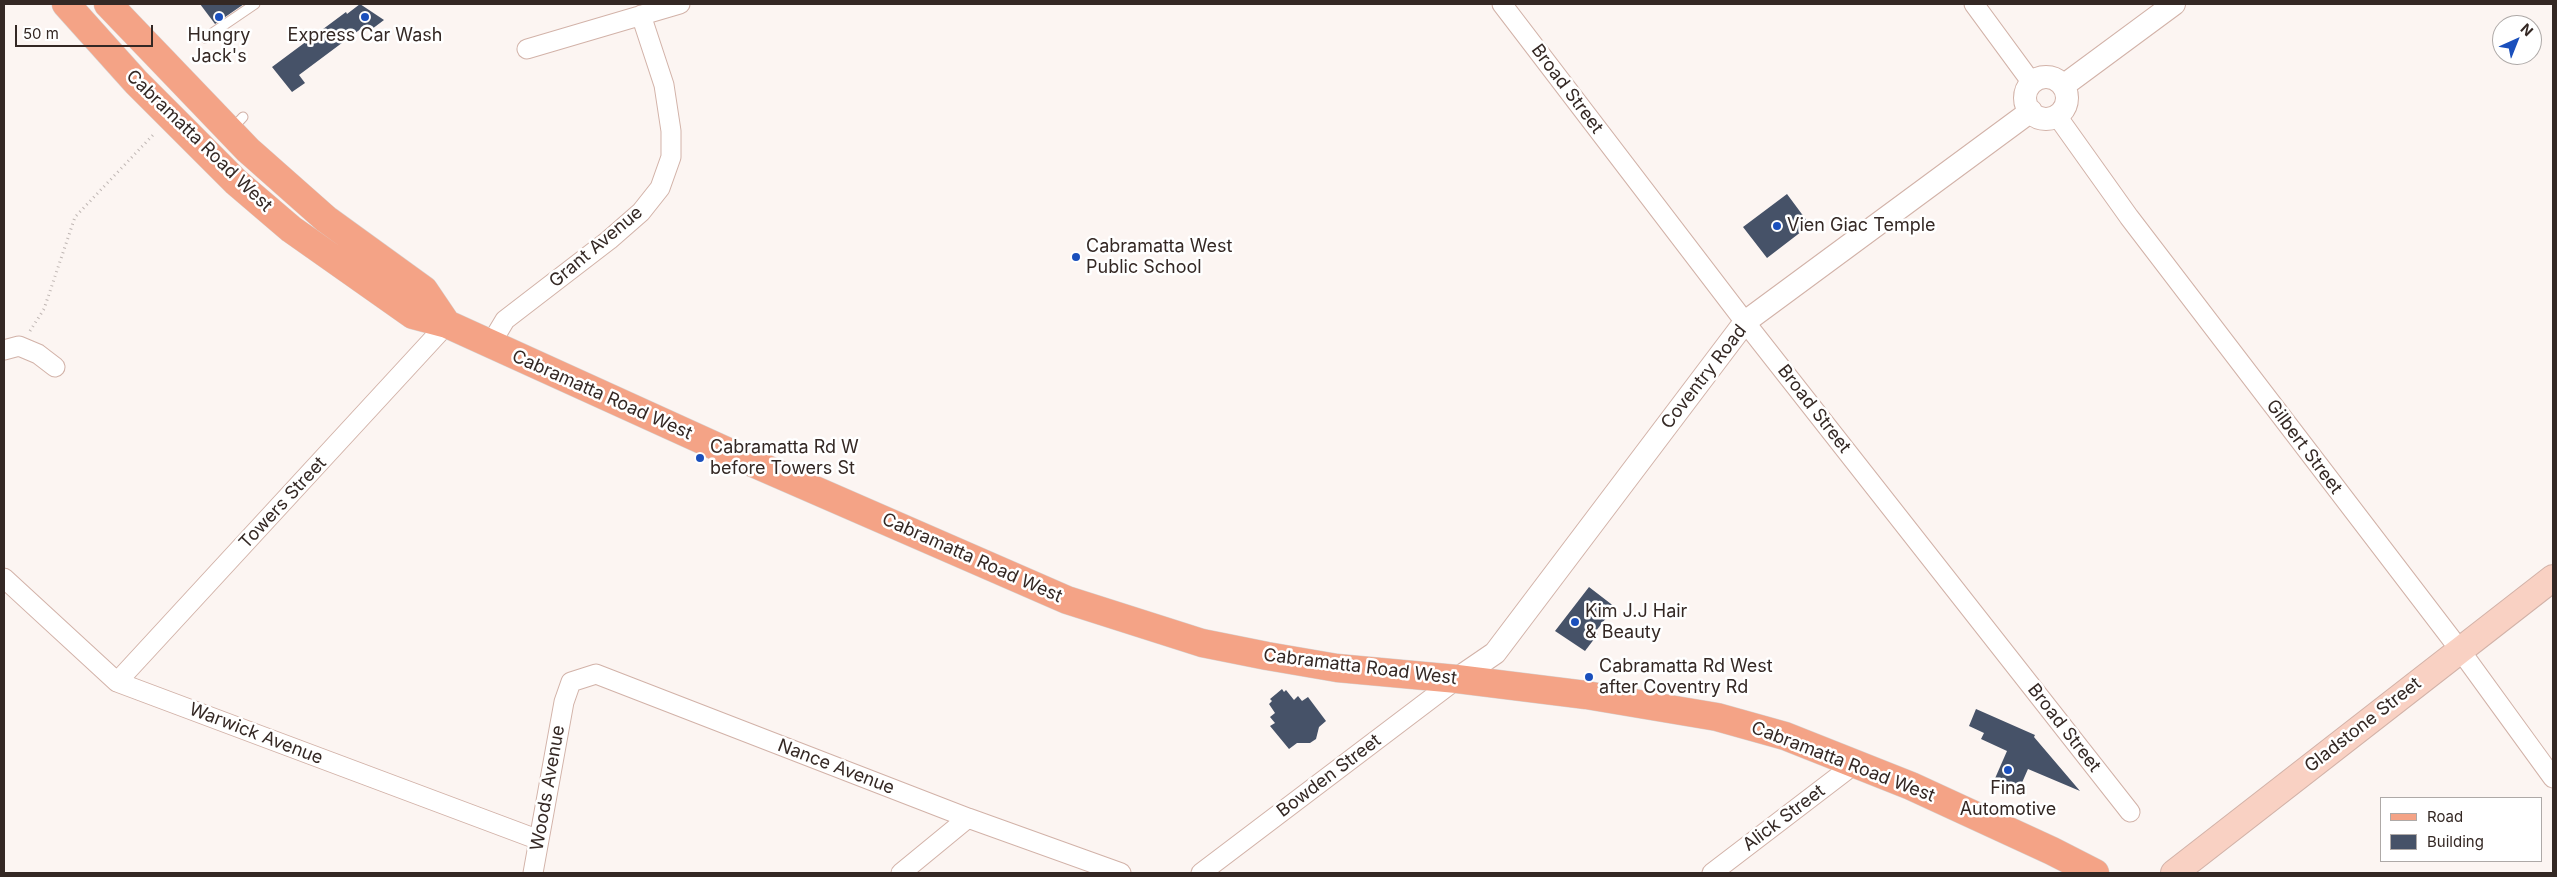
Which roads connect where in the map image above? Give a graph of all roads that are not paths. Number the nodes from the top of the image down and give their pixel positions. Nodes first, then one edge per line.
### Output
1 (49, 4) edge
2 (255, 4) edge
3 (680, 4) edge
4 (1502, 4) edge
5 (1974, 4) edge
6 (2174, 4) edge
7 (112, 7) edge
8 (75, 14) edge
9 (641, 15) junction
10 (205, 38) dead end
11 (527, 49) dead end
12 (2032, 83) junction
13 (2063, 86) junction
14 (2030, 112) junction
15 (2057, 116) junction
16 (1745, 322) junction
17 (447, 324) junction
18 (490, 345) junction
19 (12, 348) edge
20 (55, 367) dead end
21 (4, 578) edge
22 (2553, 578) edge
23 (2460, 650) junction
24 (1457, 678) junction
25 (117, 682) junction
26 (564, 702) joint
27 (1856, 764) junction
28 (2553, 778) edge
29 (2130, 812) dead end
30 (968, 818) junction
31 (539, 840) junction
32 (533, 873) edge
33 (901, 873) edge
34 (1121, 873) edge
35 (1201, 873) edge
36 (1712, 873) edge
37 (2095, 873) edge
38 (2174, 873) edge

1 - 8 main road, Cabramatta Road West
2 - 10 lane
3 - 9 street
4 - 16 street, Broad Street
5 - 12 street
6 - 13 street
7 - 17 main road, Cabramatta Road West
8 - 17 main road, Cabramatta Road West
9 - 11 street
9 - 18 street, Grant Avenue
12 - 13 street
12 - 14 street
13 - 15 street
14 - 15 street
14 - 16 street, Coventry Road
15 - 23 street, Gilbert Street
16 - 24 street, Coventry Road
16 - 29 street, Broad Street
17 - 18 main road, Cabramatta Road West
17 - 25 street, Towers Street
18 - 24 main road, Cabramatta Road West
19 - 20 street
21 - 25 street, Warwick Avenue
22 - 23 main road, Gladstone Street
23 - 28 street, Gilbert Street
23 - 38 main road, Gladstone Street
24 - 27 main road, Cabramatta Road West
24 - 35 street, Bowden Street
25 - 31 street, Warwick Avenue
26 - 30 street, Nance Avenue
26 - 31 street, Woods Avenue
27 - 36 street, Alick Street
27 - 37 main road, Cabramatta Road West
30 - 33 street
30 - 34 street, Nance Avenue
31 - 32 street, Woods Avenue

